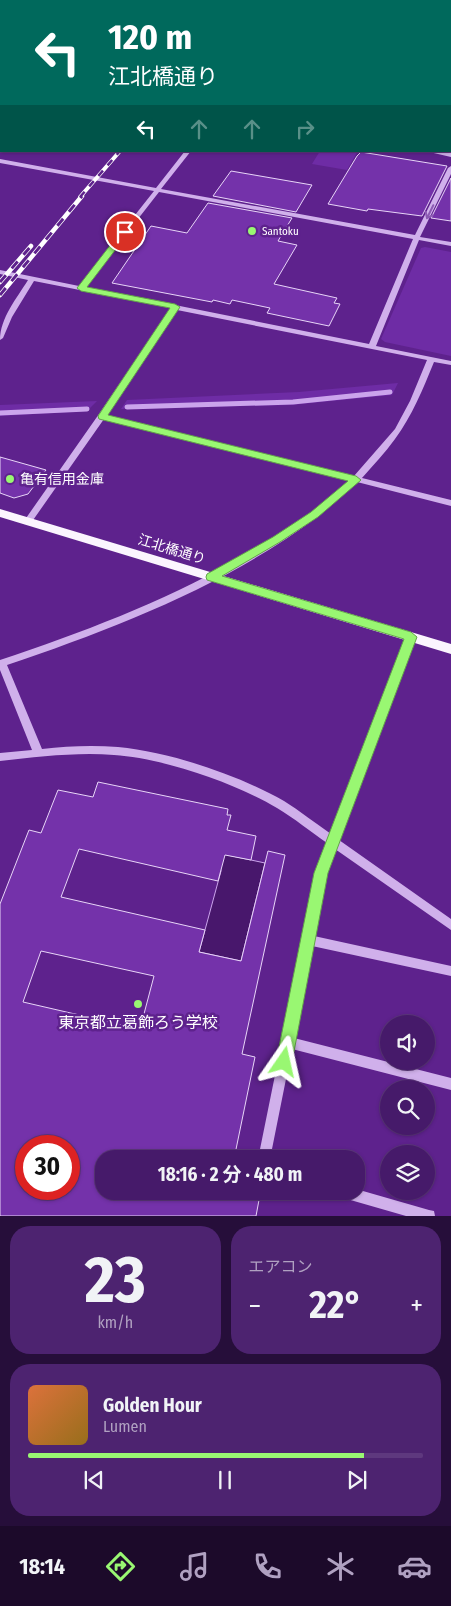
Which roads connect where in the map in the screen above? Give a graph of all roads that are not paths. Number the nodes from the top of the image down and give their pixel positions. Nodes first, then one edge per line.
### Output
1 (187, 152) edge
2 (434, 152) edge
3 (451, 155) edge
4 (0, 161) edge
5 (451, 168) edge
6 (158, 189) junction
7 (418, 237) junction
8 (451, 244) edge
9 (0, 272) edge
10 (32, 278) junction
11 (81, 288) junction
12 (175, 307) junction
13 (0, 338) edge
14 (372, 346) junction
15 (431, 360) junction
16 (451, 362) edge
17 (102, 416) junction
18 (356, 480) junction
19 (451, 503) edge
20 (0, 513) edge
21 (28, 521) junction
22 (211, 577) junction
23 (411, 637) junction
24 (451, 649) edge
25 (1, 664) edge
26 (40, 754) junction
27 (0, 757) edge
28 (332, 842) junction
29 (451, 925) edge
30 (308, 940) junction
31 (451, 971) edge
32 (288, 1042) junction
33 (451, 1084) edge
34 (266, 1150) edge
35 (365, 1198) edge
36 (429, 1216) edge

1 - 6 street
2 - 3 street
4 - 6 street
5 -> 7 street
6 - 7 street
6 - 11 street
7 - 8 street
7 - 14 street
9 - 10 street
10 - 11 street
10 - 13 street
11 - 12 street
12 - 14 street
12 - 17 street
14 - 15 street
15 - 16 street
15 - 18 street
17 - 18 street
17 - 21 street
18 - 19 street
18 - 22 street
20 - 21 main road, 江北橋通り
21 - 22 main road, 江北橋通り
22 - 23 main road, 江北橋通り
22 - 25 street
23 - 24 main road, 江北橋通り
23 - 28 street
25 - 26 street
26 - 27 street
26 - 28 street
28 - 29 street
28 - 30 street
30 - 31 street
30 - 32 street
32 - 33 street
32 - 34 street
35 - 36 street

